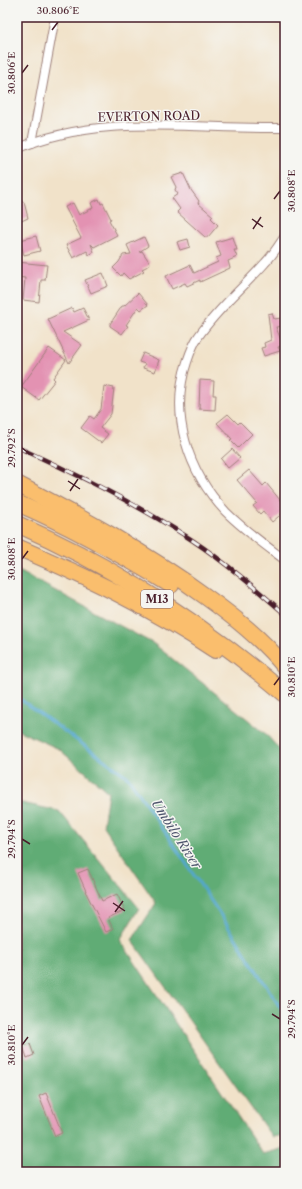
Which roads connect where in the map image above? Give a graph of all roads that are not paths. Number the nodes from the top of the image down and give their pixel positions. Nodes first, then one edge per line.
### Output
1 (55, 17) edge
2 (285, 128) edge
3 (32, 143) junction
4 (17, 149) edge
5 (285, 236) edge
6 (17, 484) edge
7 (17, 502) edge
8 (17, 524) edge
9 (17, 547) edge
10 (285, 560) edge
11 (285, 667) edge
12 (285, 695) edge

1 - 3 street
2 - 3 street, EVERTON ROAD
3 - 4 street, EVERTON ROAD
5 - 10 street
6 - 11 highway
7 - 11 highway, M13
8 - 12 highway, M13
9 - 12 highway

